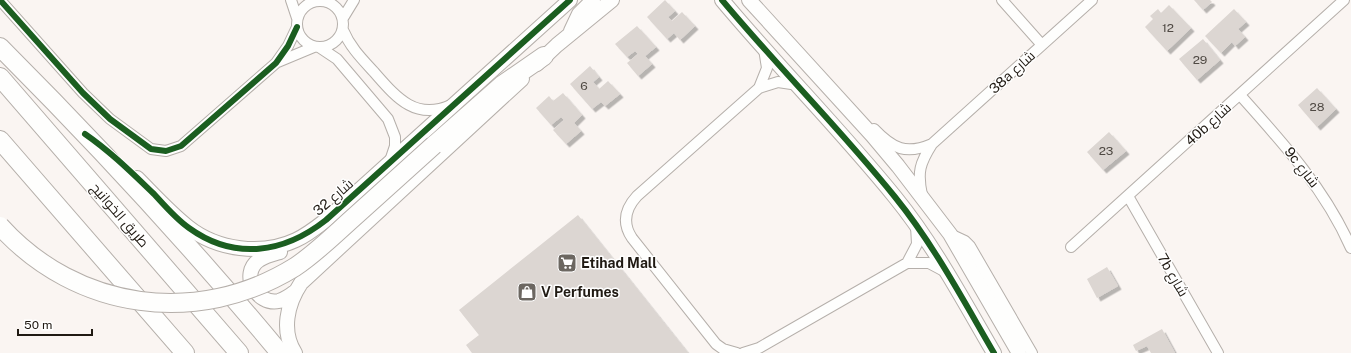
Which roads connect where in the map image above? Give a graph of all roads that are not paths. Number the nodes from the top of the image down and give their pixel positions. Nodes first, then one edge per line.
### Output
1 (0, 0) edge
2 (291, 0) edge
3 (318, 0) edge
4 (354, 0) edge
5 (570, 0) edge
6 (593, 0) edge
7 (622, 0) edge
8 (749, 0) edge
9 (757, 0) edge
10 (1002, 0) edge
11 (1092, 0) edge
12 (1344, 0) edge
13 (722, 1) edge
14 (334, 2) edge
15 (610, 2) edge
16 (343, 18) junction
17 (767, 19) junction
18 (297, 22) junction
19 (343, 30) junction
20 (571, 33) junction
21 (1042, 45) junction
22 (0, 47) edge
23 (317, 47) junction
24 (764, 47) junction
25 (544, 56) junction
26 (276, 63) junction
27 (0, 77) edge
28 (798, 85) junction
29 (759, 88) junction
30 (1240, 95) junction
31 (455, 103) junction
32 (845, 106) junction
33 (86, 134) junction
34 (0, 140) edge
35 (932, 144) junction
36 (388, 164) junction
37 (1128, 196) junction
38 (923, 198) junction
39 (915, 223) junction
40 (0, 226) edge
41 (312, 231) junction
42 (950, 234) junction
43 (1071, 246) dead end
44 (1351, 248) edge
45 (907, 263) junction
46 (948, 273) junction
47 (296, 291) junction
48 (151, 312) junction
49 (176, 353) edge
50 (185, 353) edge
51 (239, 353) edge
52 (280, 353) edge
53 (295, 353) edge
54 (737, 353) edge
55 (743, 353) edge
56 (994, 353) edge
57 (1019, 353) edge
58 (1032, 353) edge
59 (1218, 353) edge

1 - 26 street
2 - 18 street
3 - 14 street
3 - 18 street
4 - 16 street
5 - 31 street, شارع 32
6 - 20 street
7 - 15 street
8 - 17 street
9 - 17 street
10 - 21 street
11 - 21 street, 38a شارع
12 - 30 street, 40b شارع
13 - 24 street
14 - 16 street
15 - 20 street
16 - 19 street
17 - 32 street
18 - 23 street
18 - 26 street
19 - 23 street
19 - 31 street
20 - 25 street
21 - 35 street, 38a شارع
22 - 33 highway
23 - 26 street
23 - 36 street
24 - 28 street
24 - 29 street
25 - 40 highway, bridge
25 - 47 street
27 - 51 highway, طريق الخوانيج
28 - 29 street
28 - 39 street
29 - 54 street
30 - 37 street, 40b شارع
30 - 44 street, 9c شارع
31 - 36 street, شارع 32
32 - 35 street, 38a شارع
32 - 38 street
33 - 41 street, شارع 32
33 - 52 highway
34 - 48 highway
35 - 38 street, 38a شارع
36 - 41 street, شارع 32
37 - 43 street, 40b شارع
37 - 59 street, 7b شارع
38 - 42 street
39 - 45 street
39 - 46 street
41 - 47 street
42 - 57 street
42 - 58 street
45 - 46 street
45 - 55 street
46 - 56 street
47 - 53 street
48 - 49 highway
48 - 50 highway

